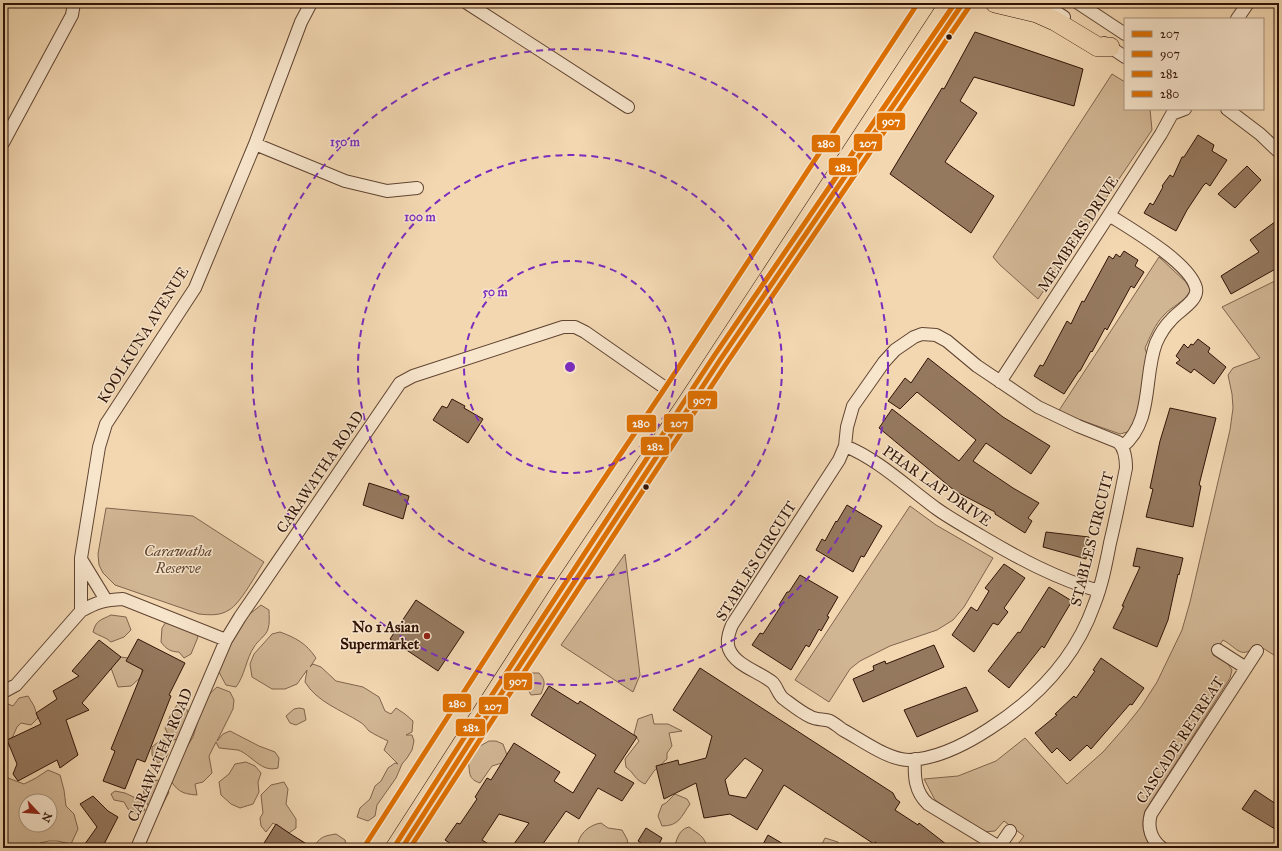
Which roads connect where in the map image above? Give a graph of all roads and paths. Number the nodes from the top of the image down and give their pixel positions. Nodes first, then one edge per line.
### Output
1 (74, 3) edge
2 (311, 3) edge
3 (467, 3) edge
4 (926, 3) edge
5 (979, 3) edge
6 (995, 3) edge
7 (1042, 3) edge
8 (1078, 3) edge
9 (1248, 3) edge
10 (961, 6) edge
11 (1238, 18) edge
12 (1124, 33) edge
13 (1117, 52) edge
14 (628, 107) dead end
15 (1183, 110) edge
16 (1228, 110) edge
17 (3, 143) edge
18 (255, 144) junction
19 (1279, 152) edge
20 (417, 188) dead end
21 (1109, 215) junction
22 (1000, 382) junction
23 (671, 392) junction
24 (691, 406) junction
25 (845, 446) junction
26 (1122, 447) junction
27 (81, 558) junction
28 (1099, 591) junction
29 (106, 600) junction
30 (81, 611) junction
31 (226, 640) junction
32 (1218, 650) dead end
33 (1257, 651) dead end
34 (1246, 668) junction
35 (3, 692) edge
36 (915, 759) junction
37 (1010, 831) dead end
38 (137, 848) edge
39 (372, 848) edge
40 (402, 848) edge
41 (1000, 848) edge
42 (1162, 848) edge

1 - 17 street
2 - 18 street, KOOLKUNA AVENUE
3 - 14 street
4 - 23 main road
5 - 10 main road
6 - 13 main road
7 - 13 street
8 - 12 street
9 - 11 street
10 - 24 main road
15 - 21 street, MEMBERS DRIVE
16 - 19 street
18 - 20 street
18 - 27 street, KOOLKUNA AVENUE
21 - 22 street, MEMBERS DRIVE
21 - 26 street
22 - 25 street, STABLES CIRCUIT
22 - 26 street, STABLES CIRCUIT
23 - 24 main road
23 - 31 street, CARAWATHA ROAD
23 - 39 main road
24 - 40 main road
25 - 28 street, PHAR LAP DRIVE
25 - 36 street, STABLES CIRCUIT
26 - 28 street, STABLES CIRCUIT
27 - 29 street
27 - 30 street, KOOLKUNA AVENUE
28 - 36 street, STABLES CIRCUIT
29 - 30 street
29 - 31 street
30 - 35 street
31 - 38 street, CARAWATHA ROAD
32 - 34 street
33 - 34 street, CASCADE RETREAT
34 - 42 street, CASCADE RETREAT
36 - 41 street
37 - 41 street

